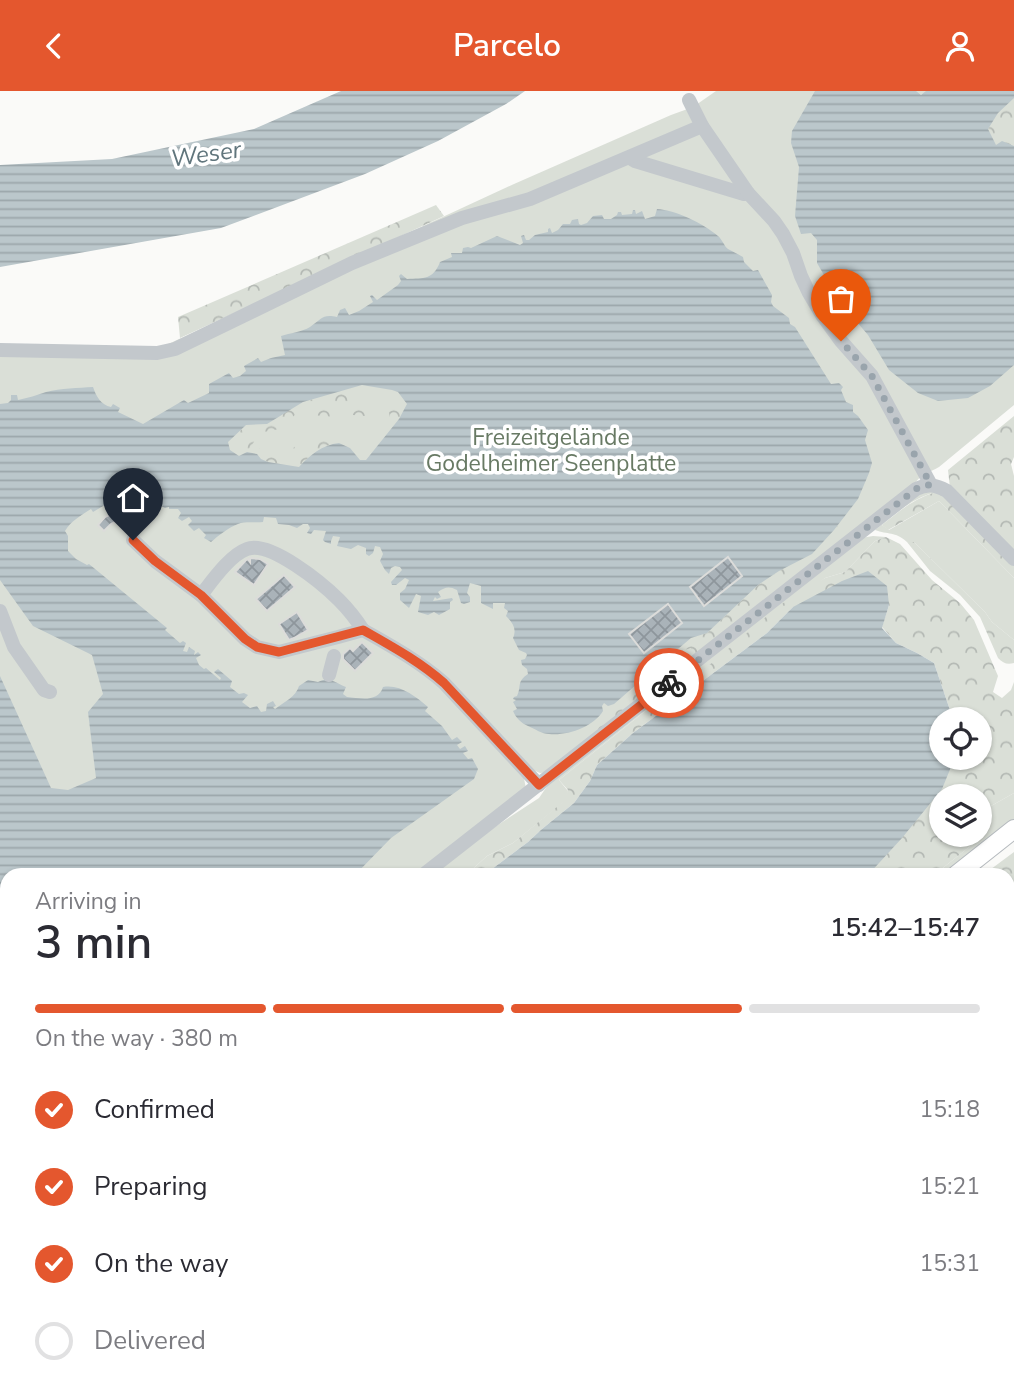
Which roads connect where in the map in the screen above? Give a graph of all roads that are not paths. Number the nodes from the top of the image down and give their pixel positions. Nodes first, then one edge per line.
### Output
1 (689, 100) dead end
2 (702, 126) junction
3 (630, 158) junction
4 (748, 193) junction
5 (0, 351) edge
6 (931, 485) junction
7 (133, 540) dead end
8 (1014, 559) edge
9 (201, 595) junction
10 (0, 611) edge
11 (363, 630) junction
12 (334, 656) dead end
13 (329, 675) dead end
14 (50, 692) dead end
15 (539, 785) junction
16 (1014, 828) edge
17 (433, 868) edge
18 (965, 868) edge

1 - 2 lane
2 - 3 lane
2 - 4 lane
3 - 4 lane
3 - 5 lane
4 - 6 lane
6 - 8 lane
6 - 15 lane
7 - 9 lane
9 - 11 lane
9 - 11 lane
10 - 14 lane
11 - 15 lane
12 - 13 lane
15 - 17 lane
16 - 18 main road

